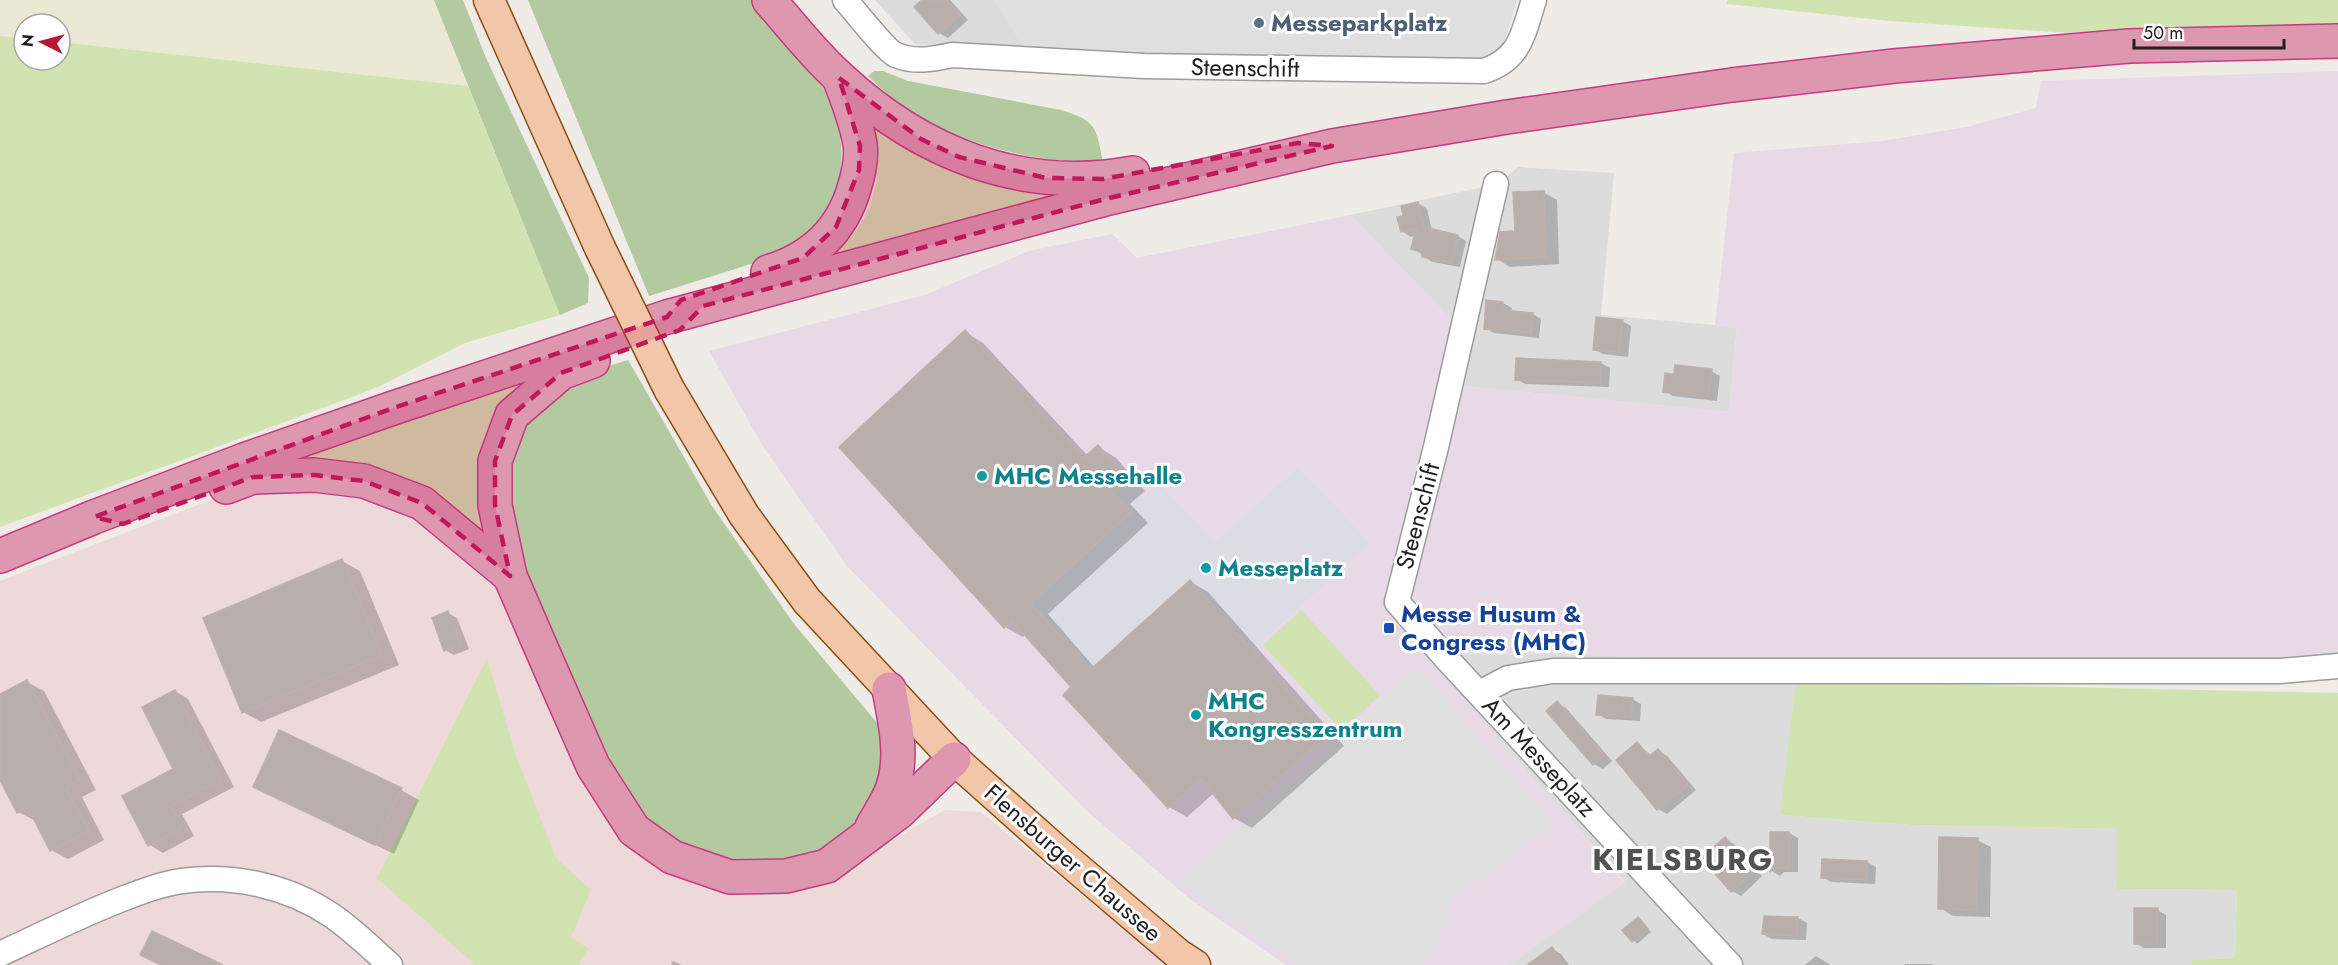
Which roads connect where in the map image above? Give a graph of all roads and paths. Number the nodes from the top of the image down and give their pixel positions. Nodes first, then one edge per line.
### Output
1 (489, 0) edge
2 (769, 0) edge
3 (845, 0) edge
4 (1534, 0) edge
5 (2338, 41) edge
6 (839, 78) junction
7 (1332, 146) junction
8 (1496, 184) dead end
9 (703, 306) junction
10 (667, 317) junction
11 (94, 517) junction
12 (0, 556) edge
13 (510, 576) junction
14 (1397, 602) joint
15 (2338, 666) edge
16 (889, 688) junction
17 (1480, 693) junction
18 (954, 759) junction
19 (867, 836) junction
20 (0, 954) edge
21 (390, 965) edge
22 (1195, 965) edge
23 (1730, 965) edge

1 - 16 main road, Flensburger Chaussee, bridge
2 - 6 highway
3 - 4 street, Steenschift
5 - 7 highway
6 - 7 highway
6 - 10 highway
7 - 9 highway
8 - 14 street, Steenschift
9 - 10 highway
9 - 13 highway
10 - 11 highway
11 - 12 highway
11 - 13 highway
13 - 19 highway
14 - 17 street, Am Messeplatz
15 - 17 street
16 - 18 main road, Flensburger Chaussee
16 - 19 highway
17 - 23 street, Am Messeplatz
18 - 19 highway
18 - 22 main road, Flensburger Chaussee
20 - 21 street

